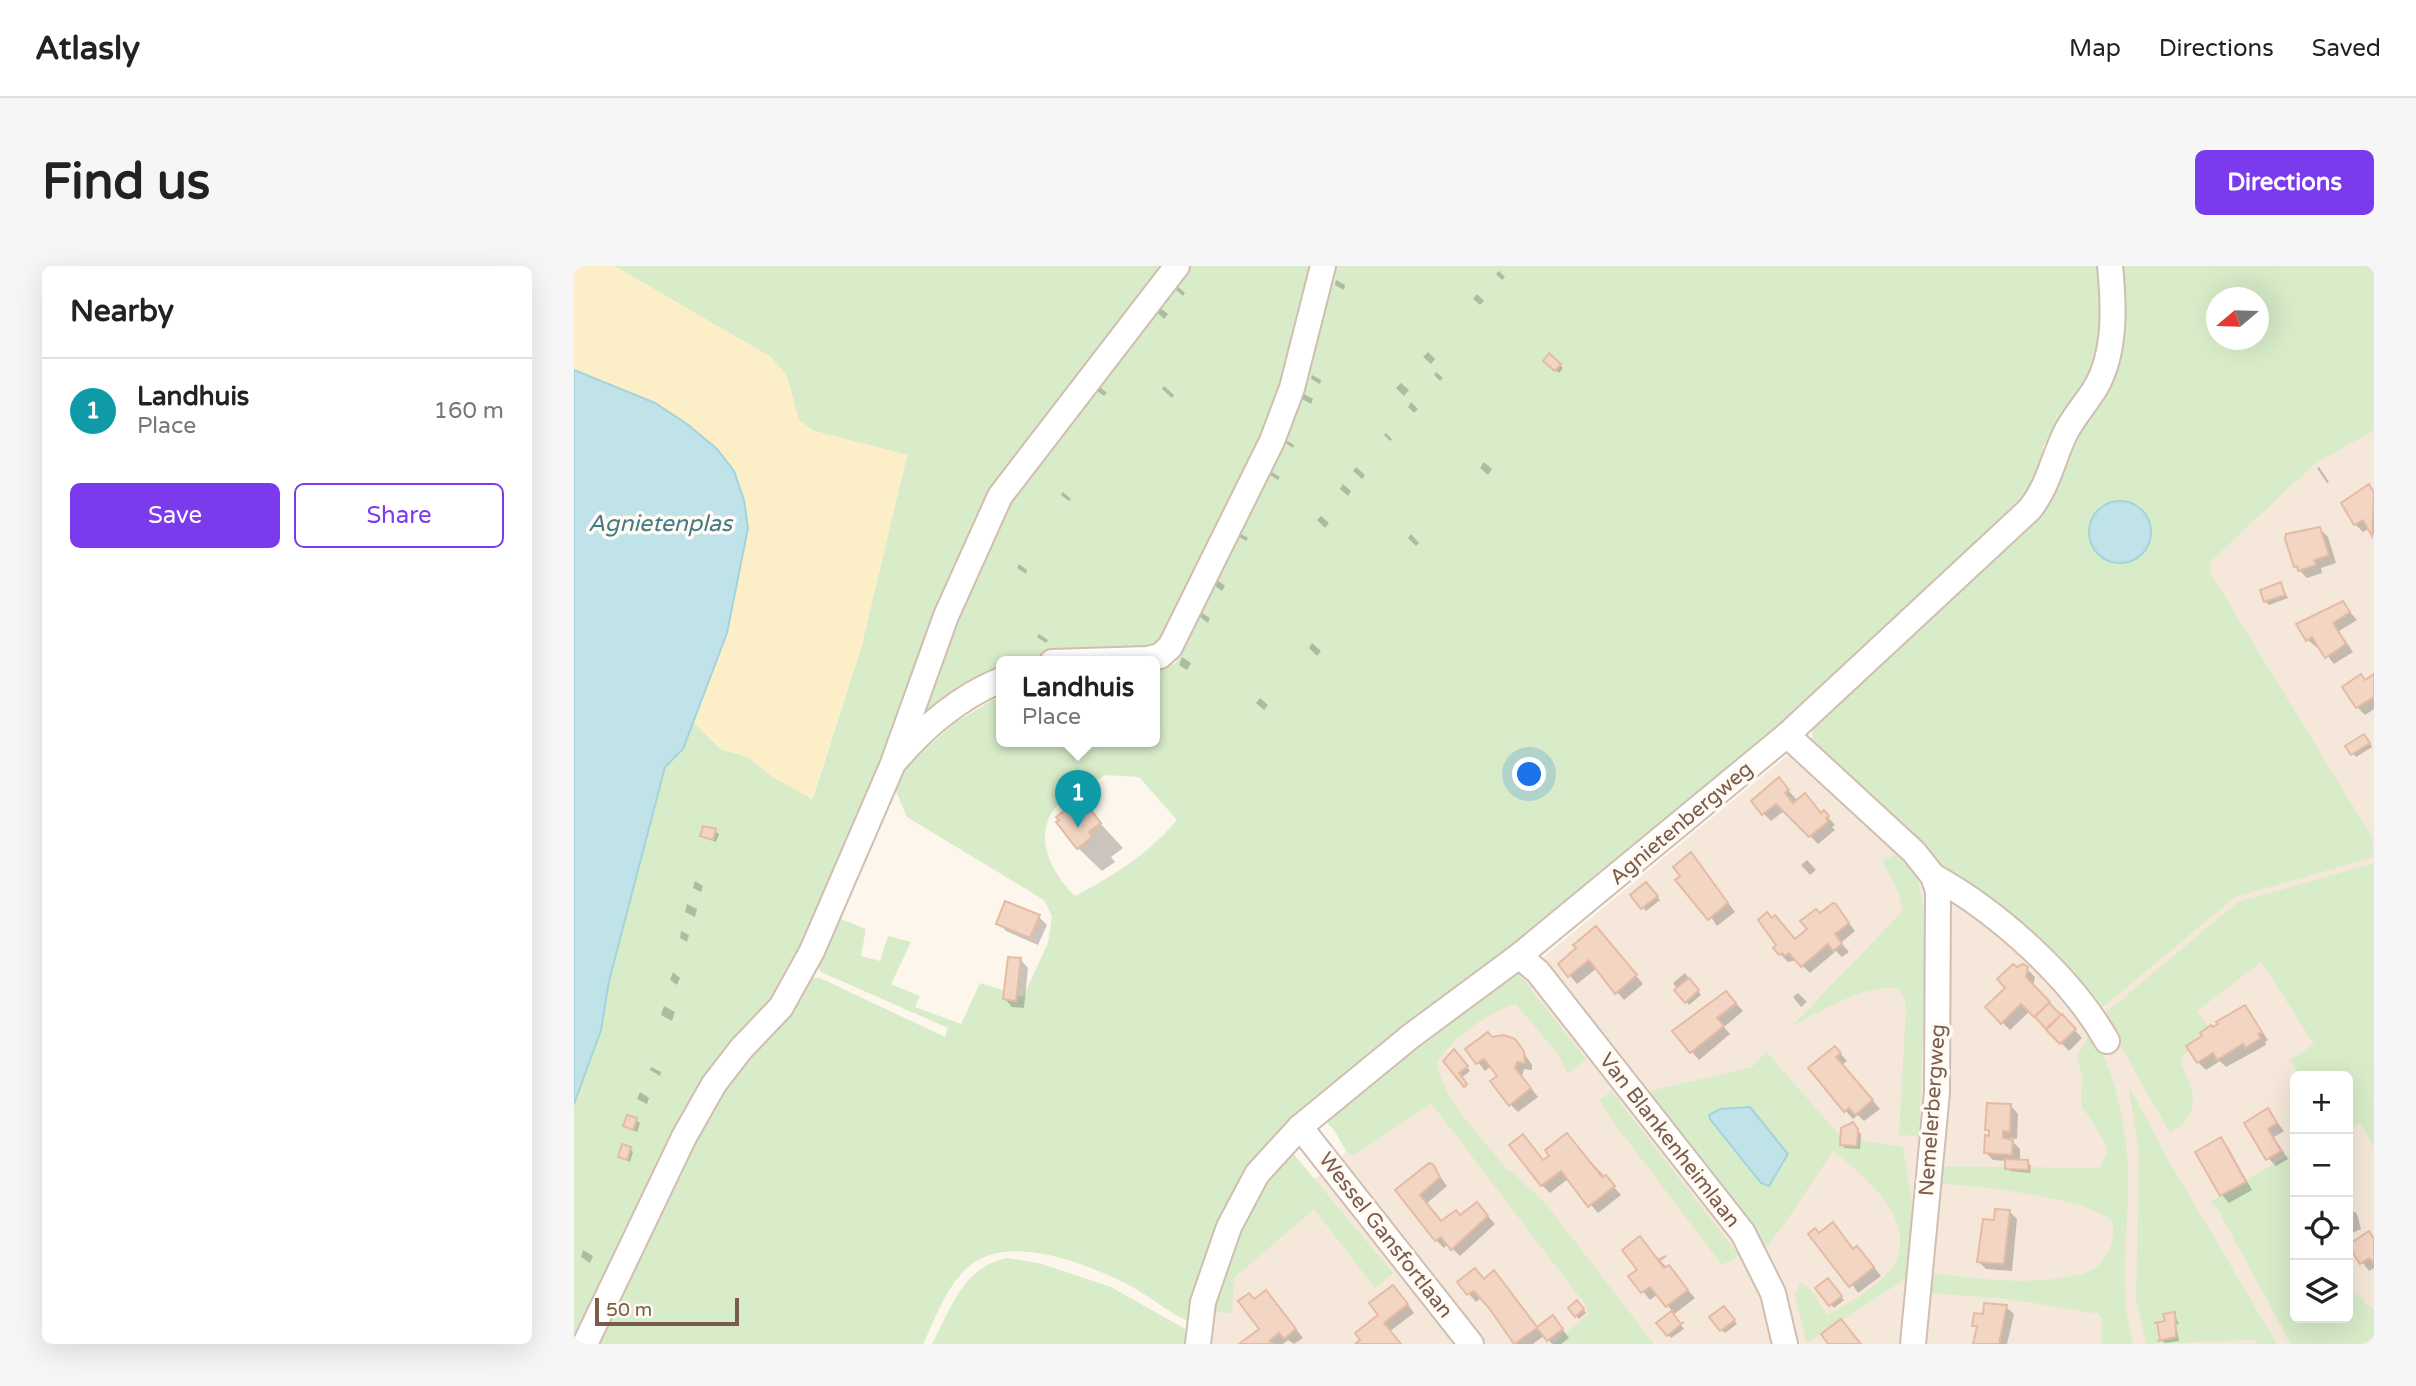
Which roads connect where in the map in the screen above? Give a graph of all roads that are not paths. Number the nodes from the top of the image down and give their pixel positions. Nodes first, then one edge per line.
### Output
1 (1177, 266) edge
2 (1323, 266) edge
3 (2110, 266) edge
4 (1160, 656) edge
5 (996, 682) edge
6 (1787, 735) junction
7 (892, 766) junction
8 (1933, 876) junction
9 (1519, 956) junction
10 (2107, 1041) dead end
11 (1300, 1127) junction
12 (585, 1344) edge
13 (1198, 1344) edge
14 (1471, 1344) edge
15 (1785, 1344) edge
16 (1913, 1344) edge

1 - 7 street
2 - 4 street
3 - 6 street, Agnietenbergweg
5 - 7 street
6 - 8 street, Nemelerbergweg
6 - 9 street, Agnietenbergweg
7 - 12 street
8 - 10 street, Nemelerbergweg
8 - 16 street, Nemelerbergweg
9 - 11 street, Agnietenbergweg
9 - 15 street, Van Blankenheimlaan
11 - 13 street, Agnietenbergweg
11 - 14 street, Wessel Gansfortlaan

